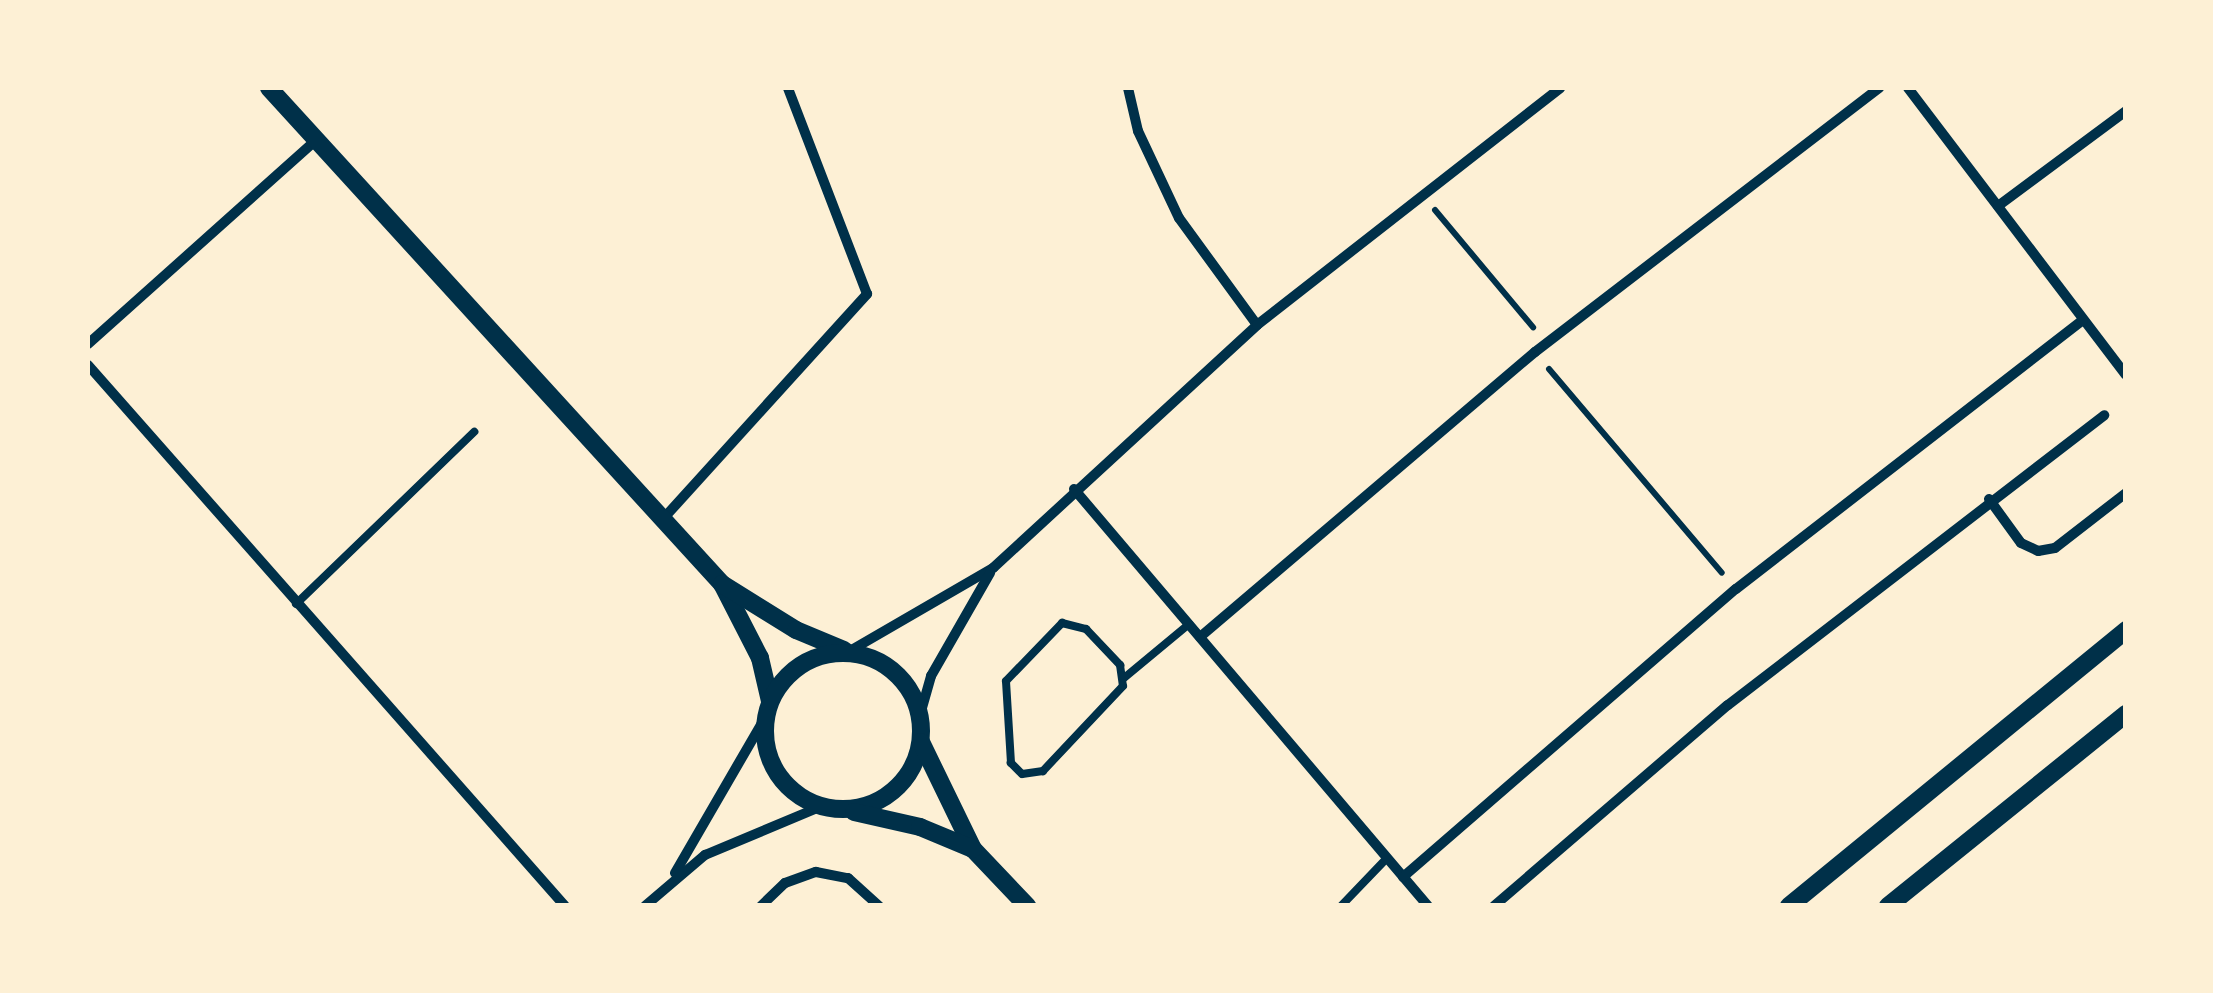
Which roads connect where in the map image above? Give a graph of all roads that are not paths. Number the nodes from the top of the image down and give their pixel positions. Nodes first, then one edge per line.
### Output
1 (269, 88) edge
2 (788, 88) edge
3 (1128, 88) edge
4 (1560, 88) edge
5 (1879, 88) edge
6 (1908, 88) edge
7 (2126, 111) edge
8 (316, 140) junction
9 (1998, 206) junction
10 (2084, 320) junction
11 (1257, 325) junction
12 (88, 344) edge
13 (88, 365) edge
14 (2126, 376) edge
15 (2104, 415) dead end
16 (474, 432) dead end
17 (1074, 489) junction
18 (2126, 493) edge
19 (1989, 499) junction
20 (663, 518) junction
21 (994, 568) junction
22 (722, 584) junction
23 (296, 604) junction
24 (1188, 624) junction
25 (2126, 630) edge
26 (1200, 637) junction
27 (848, 652) junction
28 (1124, 678) junction
29 (767, 710) junction
30 (920, 714) junction
31 (2126, 714) edge
32 (921, 742) junction
33 (820, 807) junction
34 (846, 810) junction
35 (973, 849) junction
36 (1387, 858) junction
37 (1403, 877) junction
38 (671, 879) junction
39 (565, 906) edge
40 (645, 906) edge
41 (761, 906) edge
42 (879, 906) edge
43 (1027, 906) edge
44 (1341, 906) edge
45 (1428, 906) edge
46 (1494, 906) edge
47 (1789, 906) edge
48 (1888, 906) edge

1 - 8 street
2 - 20 street
3 - 11 street
4 - 11 street
5 - 26 street
6 - 9 street
7 - 9 street
8 - 12 street
8 - 20 street
9 - 10 street
10 - 14 street
10 - 37 street
11 - 17 street
13 - 23 street
15 - 19 street
16 - 23 lane
17 - 21 street
17 - 24 street
18 - 19 street
19 - 46 street
20 - 22 street
21 - 27 street
21 - 30 street
22 - 27 street
22 - 29 street
23 - 39 street
24 - 26 street
24 - 28 lane
25 - 47 street
26 - 36 street
27 - 29 street
27 - 30 street
28 - 28 lane
29 - 33 street
29 - 38 street
30 - 32 street
31 - 48 street
32 - 34 street
32 - 35 street
33 - 34 street
33 - 38 street
34 - 35 street
35 - 43 street
36 - 37 street
36 - 44 lane
37 - 45 street
38 - 40 street
41 - 42 street

